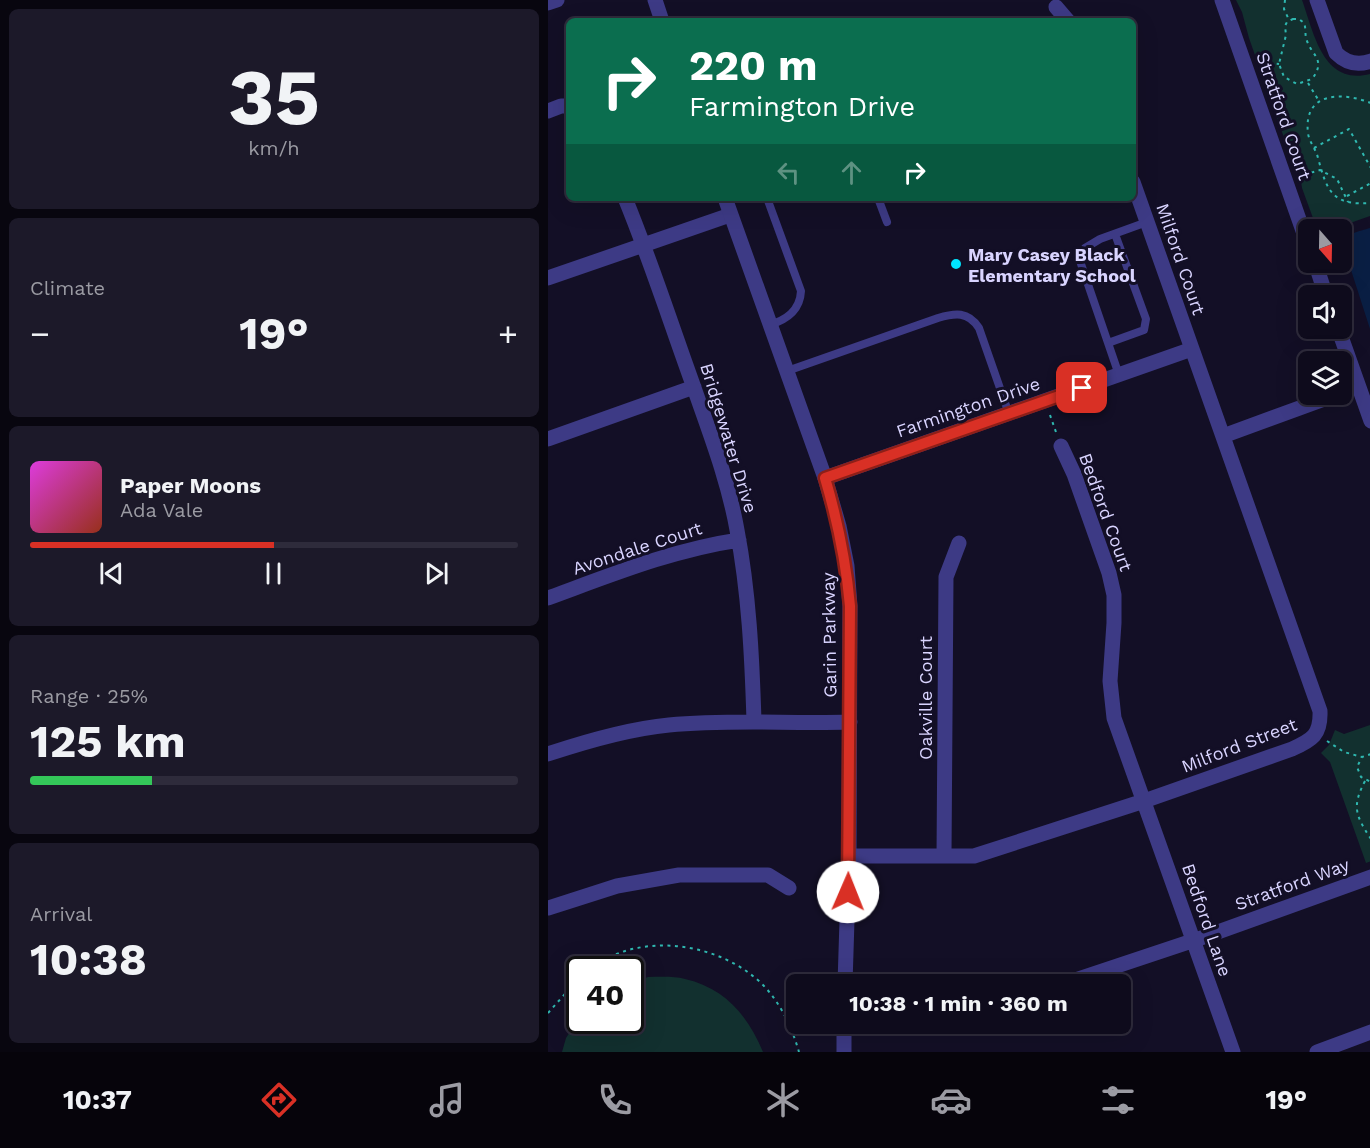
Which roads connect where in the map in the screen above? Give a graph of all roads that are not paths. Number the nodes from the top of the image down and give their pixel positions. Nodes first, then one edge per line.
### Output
1 (557, 0) edge
2 (655, 0) edge
3 (1222, 0) edge
4 (1317, 0) edge
5 (548, 3) edge
6 (1056, 7) dead end
7 (661, 18) edge
8 (1065, 18) edge
9 (1370, 61) edge
10 (566, 106) edge
11 (548, 111) edge
12 (1136, 191) edge
13 (627, 201) edge
14 (726, 201) edge
15 (768, 201) edge
16 (879, 201) edge
17 (730, 214) junction
18 (1299, 219) edge
19 (887, 222) dead end
20 (1147, 222) junction
21 (1115, 234) junction
22 (644, 244) junction
23 (548, 278) edge
24 (769, 325) junction
25 (1342, 339) edge
26 (1108, 343) junction
27 (1192, 349) junction
28 (787, 371) junction
29 (1119, 375) junction
30 (694, 387) junction
31 (1359, 387) junction
32 (1352, 390) edge
33 (1309, 405) edge
34 (1009, 414) junction
35 (1370, 421) edge
36 (1223, 436) junction
37 (548, 438) edge
38 (1061, 446) road end
39 (825, 478) junction
40 (739, 540) junction
41 (959, 543) dead end
42 (548, 598) edge
43 (754, 721) junction
44 (850, 722) junction
45 (548, 754) edge
46 (1144, 801) junction
47 (849, 856) junction
48 (944, 856) junction
49 (1370, 877) edge
50 (789, 888) dead end
51 (548, 908) edge
52 (1193, 940) junction
53 (845, 974) edge
54 (1093, 974) edge
55 (1370, 1032) edge
56 (844, 1034) edge
57 (844, 1052) edge
58 (1233, 1052) edge
59 (1317, 1052) edge

1 - 5 street
2 - 7 street
3 - 18 street, Stratford Court
4 - 9 street
6 - 8 street
10 - 11 street
12 - 20 street, Milford Court
13 - 22 street, Bridgewater Drive
14 - 17 street, Garin Parkway
15 - 24 lane
16 - 19 lane
17 - 22 street
17 - 24 street, Garin Parkway
20 - 21 lane
20 - 27 street, Milford Court
21 - 26 lane
21 - 26 lane
22 - 23 street
22 - 30 street, Bridgewater Drive
24 - 28 street, Garin Parkway
25 - 31 street
26 - 29 lane
27 - 29 street, Farmington Drive
27 - 36 street, Milford Street
28 - 34 lane
28 - 39 street, Garin Parkway
29 - 34 street, Farmington Drive
30 - 37 street
30 - 40 street, Bridgewater Drive
31 - 32 street
31 - 35 street
33 - 36 street
34 - 39 street, Farmington Drive
36 - 46 street, Milford Street
38 - 46 street, Bedford Court
39 - 44 street, Garin Parkway
40 - 42 street, Avondale Court
40 - 43 street, Bridgewater Drive
41 - 48 street, Oakville Court
43 - 44 street
43 - 45 street
44 - 47 street, Garin Parkway
46 - 48 street, Milford Street
46 - 52 street, Bedford Lane
47 - 48 street, Milford Street
47 - 53 street, Garin Parkway
49 - 52 street, Stratford Way
50 - 51 street
52 - 54 street, Stratford Way
52 - 58 street, Bedford Lane
55 - 59 street
56 - 57 street

